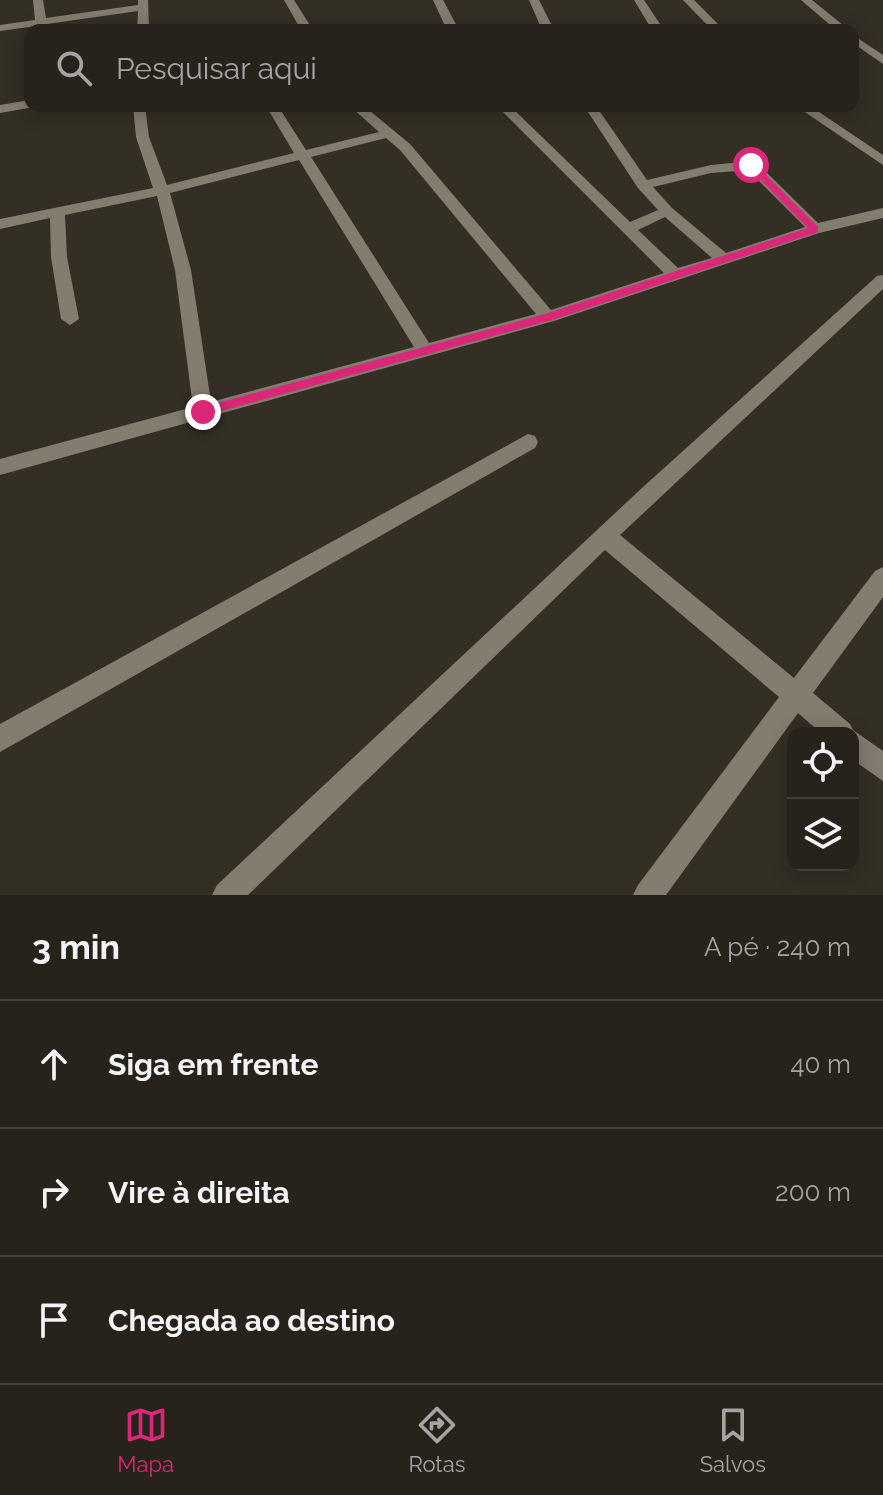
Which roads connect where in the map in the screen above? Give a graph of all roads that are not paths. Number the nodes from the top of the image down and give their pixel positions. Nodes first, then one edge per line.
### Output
1 (38, 0) edge
2 (289, 0) edge
3 (438, 0) edge
4 (534, 0) edge
5 (639, 0) edge
6 (688, 0) edge
7 (806, 0) edge
8 (143, 4) edge
9 (42, 24) edge
10 (51, 24) edge
11 (303, 24) edge
12 (450, 24) edge
13 (545, 24) edge
14 (654, 24) edge
15 (712, 24) edge
16 (836, 24) edge
17 (24, 27) edge
18 (0, 28) edge
19 (859, 41) edge
20 (859, 42) edge
21 (883, 42) edge
22 (883, 60) edge
23 (24, 105) edge
24 (0, 109) edge
25 (140, 112) edge
26 (276, 112) edge
27 (364, 112) edge
28 (509, 112) edge
29 (594, 112) edge
30 (811, 112) edge
31 (390, 133) junction
32 (304, 156) junction
33 (883, 161) edge
34 (643, 185) junction
35 (161, 191) junction
36 (667, 211) junction
37 (57, 213) junction
38 (883, 213) edge
39 (0, 224) edge
40 (627, 229) junction
41 (815, 229) junction
42 (722, 258) junction
43 (675, 275) junction
44 (883, 280) edge
45 (548, 317) junction
46 (70, 319) dead end
47 (425, 351) junction
48 (203, 412) junction
49 (528, 442) dead end
50 (0, 467) edge
51 (605, 536) junction
52 (883, 578) edge
53 (794, 695) junction
54 (834, 727) edge
55 (0, 739) edge
56 (859, 748) edge
57 (883, 768) edge
58 (227, 895) edge
59 (648, 895) edge

1 - 9 street
2 - 11 street
3 - 12 street
4 - 13 street
5 - 14 street
6 - 15 street
7 - 16 street
8 - 10 street
17 - 18 street
19 - 21 street
20 - 22 street
23 - 24 street
25 - 35 street
26 - 32 street
27 - 31 street
28 - 40 street
29 - 34 street
30 - 33 street
31 - 32 street
31 - 45 street
32 - 35 street
32 - 47 street
34 - 36 street
34 - 41 street
35 - 37 street
35 - 48 street
36 - 40 street
36 - 42 street
37 - 39 street
37 - 46 street
38 - 41 street
40 - 43 street
41 - 42 street
42 - 43 street
43 - 45 street
44 - 51 street
45 - 47 street
47 - 48 street
48 - 50 street
49 - 55 street
51 - 53 street
51 - 58 street
52 - 53 street
53 - 54 street
53 - 59 street
56 - 57 street

